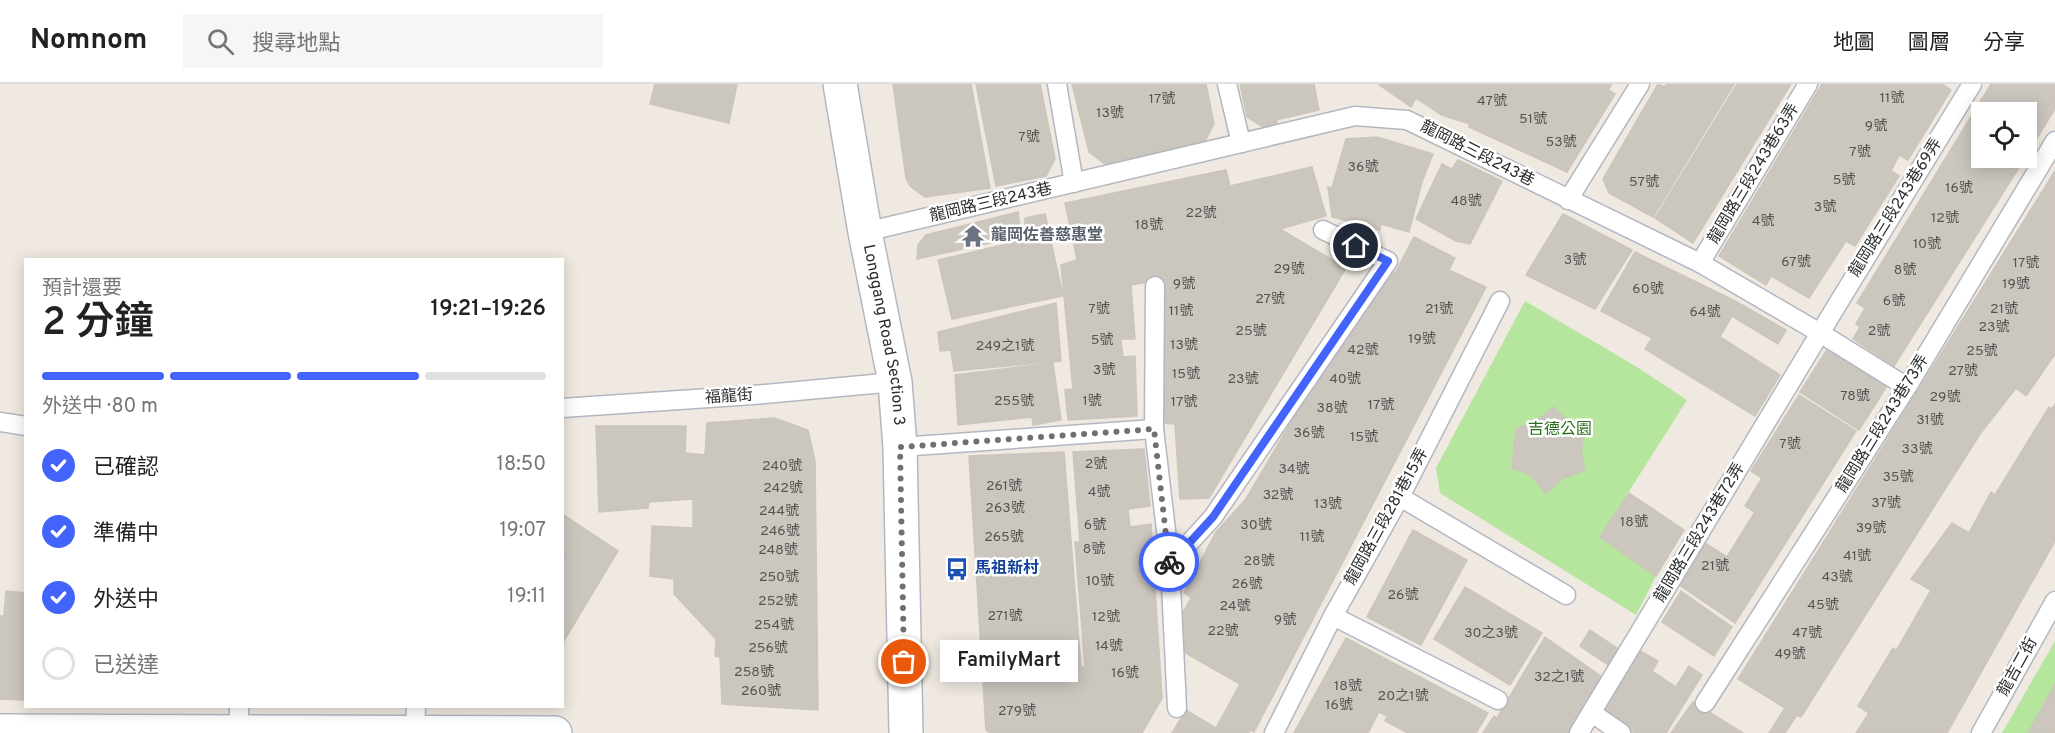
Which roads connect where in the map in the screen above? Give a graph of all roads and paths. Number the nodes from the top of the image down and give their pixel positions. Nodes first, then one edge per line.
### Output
1 (840, 84) edge
2 (1057, 84) edge
3 (1227, 84) edge
4 (1640, 84) edge
5 (1808, 84) edge
6 (1972, 84) edge
7 (2055, 141) edge
8 (1241, 143) junction
9 (1074, 183) junction
10 (1568, 200) junction
11 (1323, 230) dead end
12 (865, 232) junction
13 (1700, 263) junction
14 (1155, 286) dead end
15 (1500, 301) dead end
16 (1820, 333) junction
17 (895, 382) junction
18 (1907, 387) junction
19 (564, 408) edge
20 (0, 423) edge
21 (24, 426) edge
22 (1154, 429) junction
23 (900, 447) junction
24 (1400, 497) junction
25 (1170, 564) junction
26 (1566, 595) dead end
27 (2055, 601) edge
28 (1333, 616) junction
29 (1498, 700) dead end
30 (1706, 703) dead end
31 (239, 708) edge
32 (1177, 708) dead end
33 (1592, 713) junction
34 (415, 719) edge
35 (0, 731) edge
36 (239, 733) edge
37 (555, 733) edge
38 (906, 733) edge
39 (1274, 733) edge
40 (1579, 733) edge
41 (1621, 733) edge
42 (1981, 733) edge

1 - 12 main road, Longgang Road Section 3
2 - 9 lane
3 - 8 lane
4 - 10 lane
5 - 13 lane, 龍岡路三段243巷63弄
6 - 16 lane, 龍岡路三段243巷69弄
7 - 18 lane, 龍岡路三段243巷73弄
8 - 9 lane, 龍岡路三段243巷
8 - 10 lane, 龍岡路三段243巷
9 - 12 lane, 龍岡路三段243巷
10 - 13 lane, 龍岡路三段243巷
11 - 25 lane
12 - 17 main road, Longgang Road Section 3
13 - 16 lane, 龍岡路三段243巷
14 - 22 lane
15 - 24 lane, 龍岡路三段281巷15弄
16 - 18 lane, 龍岡路三段243巷
16 - 33 lane, 龍岡路三段243巷72弄
17 - 19 lane, 福龍街
17 - 23 main road, Longgang Road Section 3
18 - 30 lane, 龍岡路三段243巷73弄
20 - 21 lane
22 - 23 lane
22 - 25 lane
23 - 38 main road, Longgang Road Section 3
24 - 26 lane
24 - 28 lane, 龍岡路三段281巷15弄
25 - 32 lane
27 - 42 lane, 龍吉二街
28 - 29 lane
28 - 39 lane, 龍岡路三段281巷15弄
31 - 36 lane
33 - 40 lane, 龍岡路三段243巷72弄
33 - 41 lane
34 - 36 main road
34 - 37 main road
35 - 36 main road

